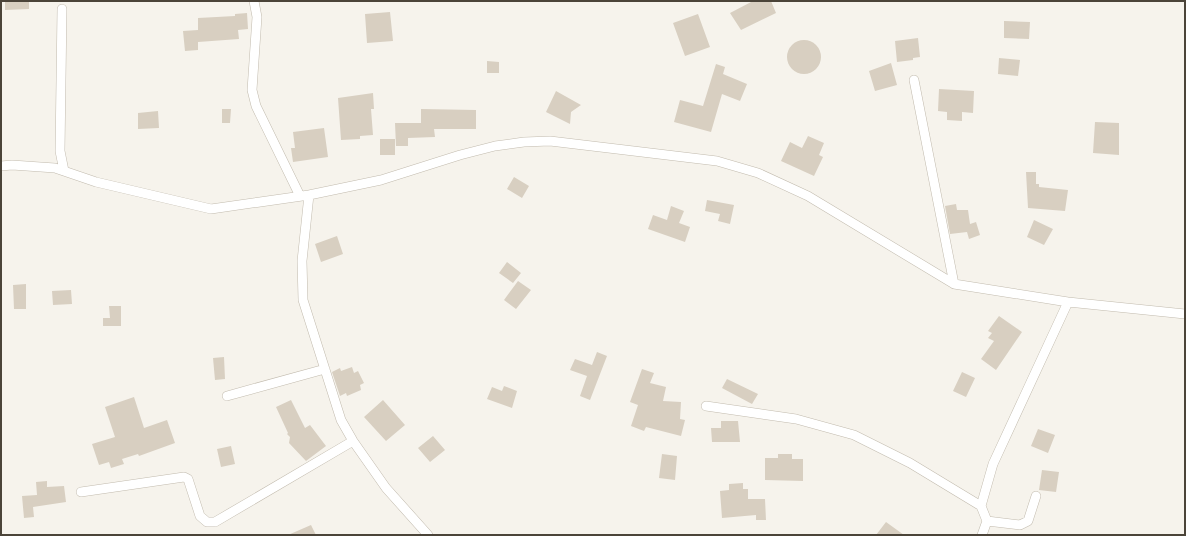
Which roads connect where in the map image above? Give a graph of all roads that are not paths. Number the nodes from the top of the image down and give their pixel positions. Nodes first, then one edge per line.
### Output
1 (254, 1) edge
2 (62, 9) dead end
3 (914, 80) dead end
4 (1, 166) edge
5 (64, 171) junction
6 (305, 196) junction
7 (954, 284) junction
8 (1068, 302) junction
9 (1185, 314) edge
10 (325, 369) junction
11 (227, 396) dead end
12 (706, 406) dead end
13 (353, 441) junction
14 (81, 492) dead end
15 (1036, 496) dead end
16 (981, 506) junction
17 (987, 521) junction
18 (428, 535) edge
19 (982, 535) edge

1 - 6 street
2 - 5 street
3 - 7 street
4 - 5 street
5 - 6 street
6 - 7 street
6 - 10 street
7 - 8 street
8 - 9 street
8 - 16 street
10 - 11 street
10 - 13 street
12 - 16 street
13 - 14 street
13 - 18 street
15 - 17 street
16 - 17 street
17 - 19 street

